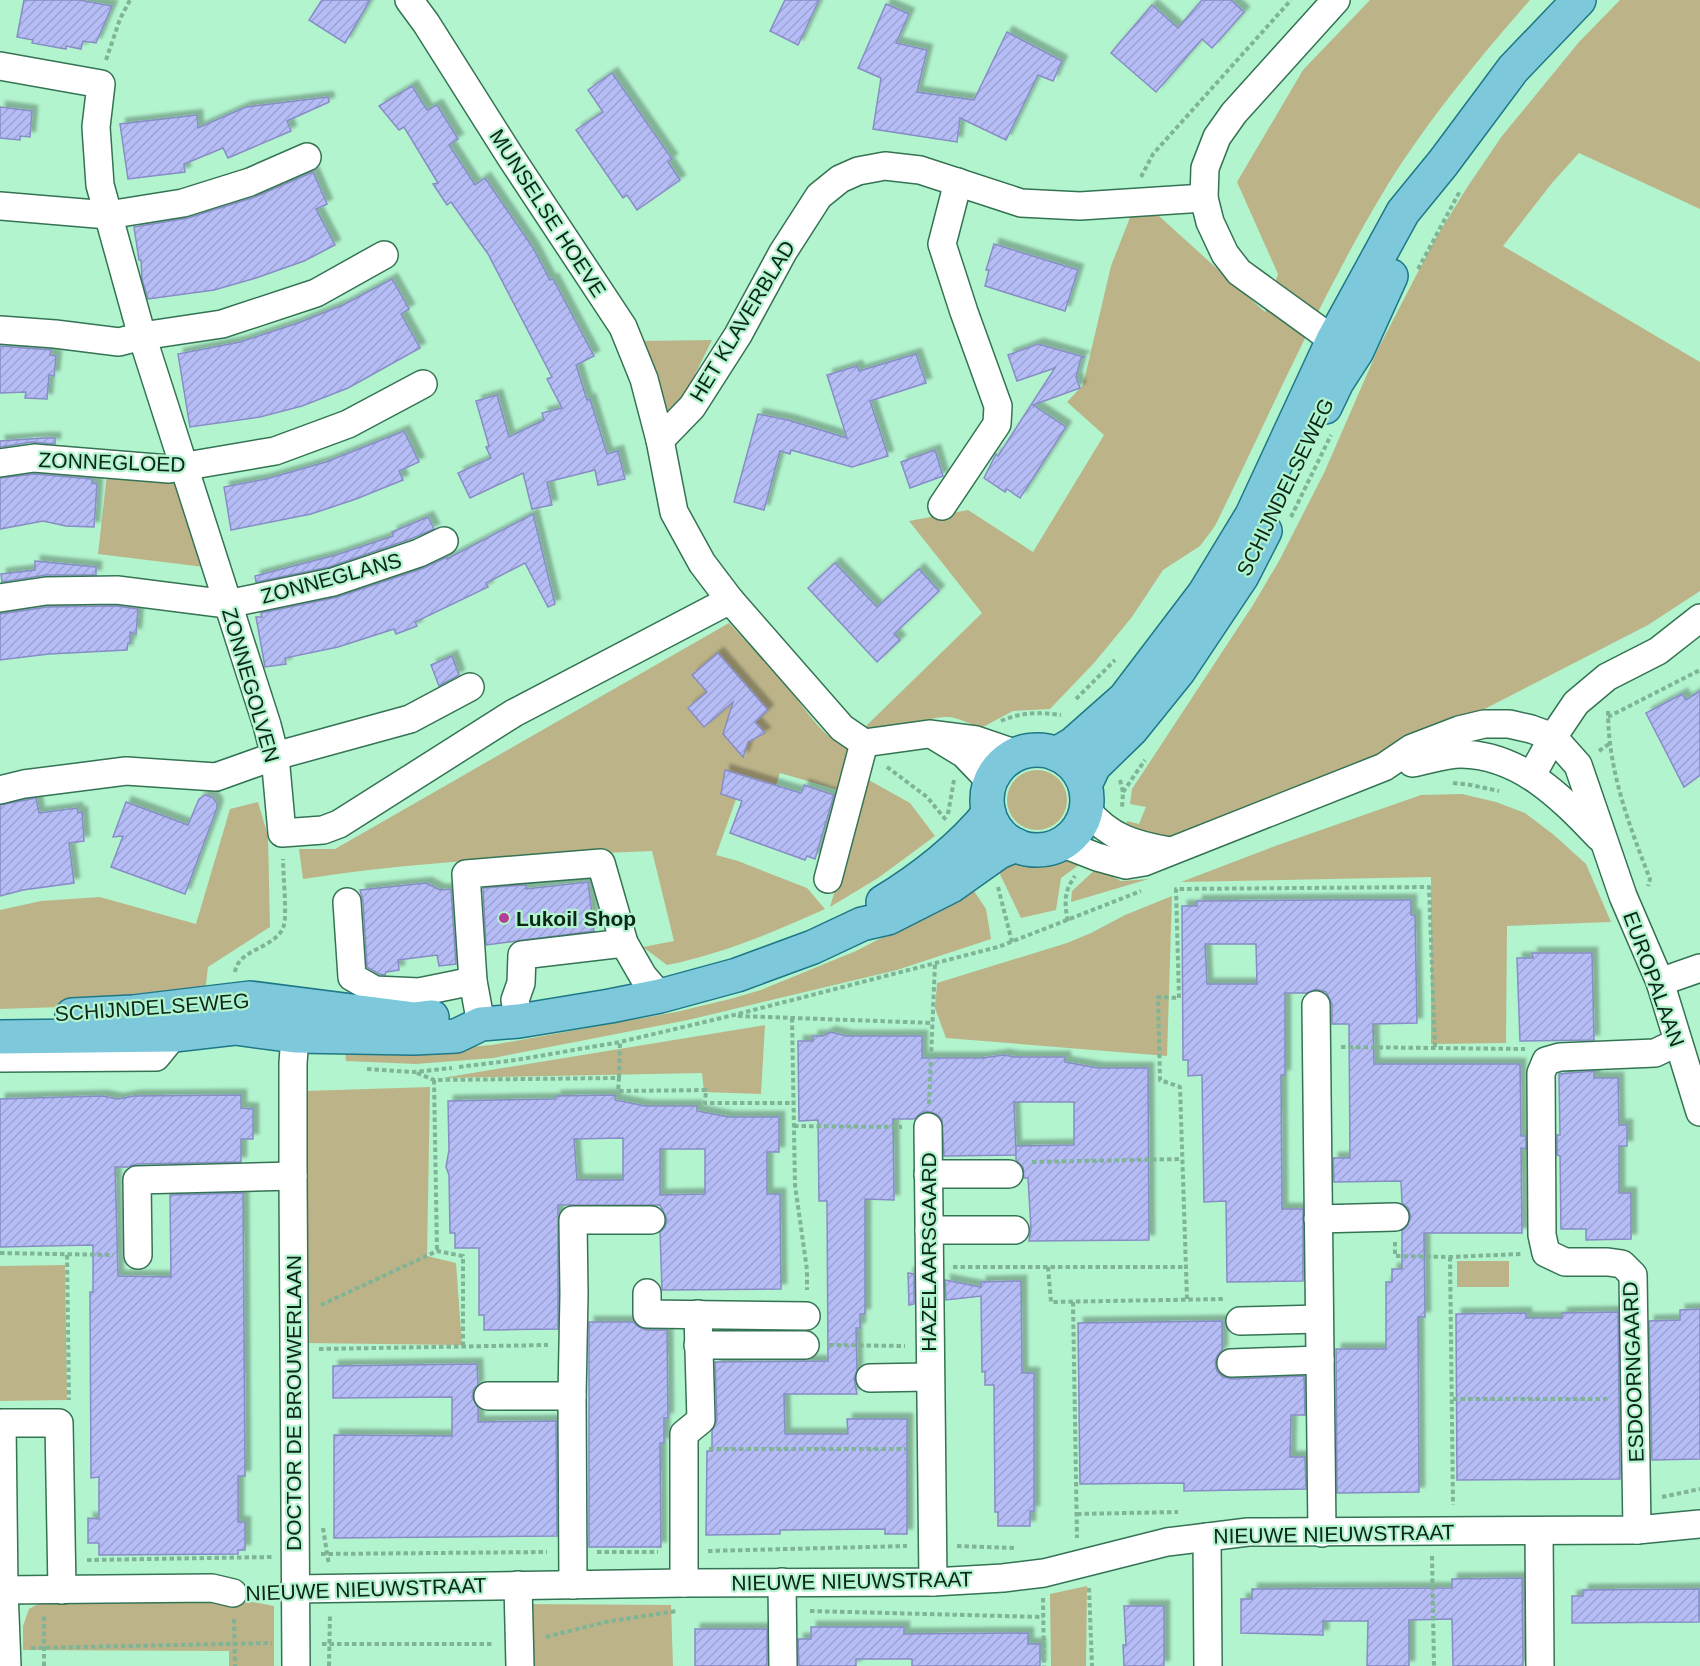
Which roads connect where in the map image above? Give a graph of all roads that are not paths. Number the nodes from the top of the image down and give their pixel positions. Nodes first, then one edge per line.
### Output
1 (409, 0) edge
2 (1336, 0) edge
3 (1579, 0) edge
4 (0, 66) edge
5 (307, 157) dead end
6 (1443, 163) junction
7 (958, 182) junction
8 (1204, 198) junction
9 (0, 206) edge
10 (108, 215) junction
11 (384, 255) dead end
12 (0, 330) edge
13 (142, 336) junction
14 (1333, 340) junction
15 (1336, 382) junction
16 (423, 384) dead end
17 (660, 440) junction
18 (0, 463) edge
19 (184, 467) junction
20 (942, 506) dead end
21 (444, 542) dead end
22 (0, 598) edge
23 (730, 600) junction
24 (227, 604) junction
25 (1700, 618) edge
26 (470, 687) dead end
27 (929, 734) junction
28 (1552, 737) junction
29 (864, 743) junction
30 (1017, 754) junction
31 (1056, 754) junction
32 (275, 756) junction
33 (1384, 767) junction
34 (1532, 776) junction
35 (0, 790) edge
36 (990, 797) junction
37 (1085, 797) junction
38 (1061, 843) junction
39 (1016, 845) junction
40 (1607, 846) junction
41 (1174, 852) junction
42 (828, 879) dead end
43 (347, 902) dead end
44 (862, 924) junction
45 (624, 943) junction
46 (1700, 968) edge
47 (473, 981) junction
48 (1660, 982) junction
49 (660, 996) junction
50 (1316, 1005) dead end
51 (343, 1008) junction
52 (0, 1015) edge
53 (519, 1021) junction
54 (481, 1024) junction
55 (174, 1035) junction
56 (295, 1036) junction
57 (0, 1037) edge
58 (1678, 1042) junction
59 (0, 1058) edge
60 (1700, 1112) edge
61 (928, 1127) road end
62 (928, 1174) junction
63 (1009, 1174) road end
64 (292, 1176) junction
65 (1395, 1217) road end
66 (1318, 1219) junction
67 (651, 1220) dead end
68 (929, 1230) junction
69 (1015, 1230) dead end
70 (138, 1255) road end
71 (646, 1293) dead end
72 (698, 1314) junction
73 (806, 1316) road end
74 (1319, 1319) junction
75 (1240, 1321) road end
76 (698, 1345) junction
77 (805, 1345) road end
78 (1320, 1360) junction
79 (1231, 1363) dead end
80 (929, 1377) junction
81 (870, 1378) dead end
82 (488, 1396) dead end
83 (572, 1396) junction
84 (1700, 1524) edge
85 (1539, 1530) junction
86 (1637, 1530) junction
87 (1322, 1533) junction
88 (1207, 1537) junction
89 (782, 1582) junction
90 (933, 1582) junction
91 (684, 1583) junction
92 (518, 1585) junction
93 (573, 1585) junction
94 (294, 1589) junction
95 (2, 1590) edge
96 (53, 1590) junction
97 (233, 1593) dead end
98 (7, 1666) edge
99 (296, 1666) edge
100 (520, 1666) edge
101 (783, 1666) edge
102 (1208, 1666) edge
103 (1540, 1666) edge

1 - 17 street, MUNSELSE HOEVE
2 - 8 street
3 - 6 main road, SCHIJNDELSEWEG
4 - 10 street, ZONNEGOLVEN
5 - 10 street
6 - 14 main road, SCHIJNDELSEWEG
6 - 15 main road, SCHIJNDELSEWEG
7 - 8 street, HET KLAVERBLAD
7 - 17 street, HET KLAVERBLAD
7 - 20 street
8 - 14 street
9 - 10 street
10 - 13 street, ZONNEGOLVEN
11 - 13 street
12 - 13 street
13 - 19 street, ZONNEGOLVEN
14 - 15 main road
14 - 31 main road, SCHIJNDELSEWEG
15 - 37 main road, SCHIJNDELSEWEG
16 - 19 street, ZONNEGLOED
17 - 23 street
18 - 19 street, ZONNEGLOED
19 - 24 street, ZONNEGOLVEN
21 - 24 street, ZONNEGLANS
22 - 24 street, ZONNEGLANS
23 - 29 street
23 - 32 street, ZONNEGOLVEN
24 - 32 street, ZONNEGOLVEN
25 - 28 street
26 - 32 street
27 - 29 street
27 - 30 street
27 - 36 street
28 - 33 street
28 - 34 street
28 - 40 street, EUROPALAAN
29 - 42 street
30 - 31 main road
30 - 36 main road
31 - 37 main road
32 - 35 street
33 - 34 street
33 - 41 street
34 - 40 street, EUROPALAAN
36 - 39 main road
36 - 44 main road, SCHIJNDELSEWEG
37 - 38 main road
37 - 41 street
38 - 39 main road
38 - 41 street
39 - 44 main road, SCHIJNDELSEWEG
40 - 48 street, EUROPALAAN
43 - 47 street
44 - 49 main road, SCHIJNDELSEWEG
45 - 47 street
45 - 49 street
45 - 53 street
46 - 48 street
47 - 54 street
48 - 58 street, EUROPALAAN
49 - 53 main road, SCHIJNDELSEWEG
50 - 66 street
51 - 52 main road, SCHIJNDELSEWEG
51 - 54 main road, SCHIJNDELSEWEG
51 - 56 main road
53 - 54 main road, SCHIJNDELSEWEG
54 - 56 main road, SCHIJNDELSEWEG
55 - 56 main road, SCHIJNDELSEWEG
55 - 57 main road, SCHIJNDELSEWEG
55 - 59 street, SCHIJNDELSEWEG
56 - 64 street, DOCTOR DE BROUWERLAAN
58 - 60 street, EUROPALAAN
58 - 86 street, ESDOORNGAARD
61 - 62 street, HAZELAARSGAARD
62 - 63 street
62 - 68 street, HAZELAARSGAARD
64 - 70 street
64 - 94 street, DOCTOR DE BROUWERLAAN
65 - 66 street
66 - 74 street
67 - 83 street
68 - 69 street
68 - 80 street, HAZELAARSGAARD
71 - 72 street
72 - 73 street
72 - 76 street
74 - 75 street
74 - 78 street
76 - 77 street
76 - 91 street
78 - 79 street
78 - 87 street
80 - 81 street
80 - 90 street, HAZELAARSGAARD
82 - 83 street
83 - 93 street
84 - 86 street, NIEUWE NIEUWSTRAAT
85 - 86 street, NIEUWE NIEUWSTRAAT
85 - 87 street, NIEUWE NIEUWSTRAAT
85 - 103 street
87 - 88 street, NIEUWE NIEUWSTRAAT
88 - 90 street, NIEUWE NIEUWSTRAAT
88 - 102 street
89 - 90 street, NIEUWE NIEUWSTRAAT
89 - 91 street, NIEUWE NIEUWSTRAAT
89 - 101 street
91 - 93 street, NIEUWE NIEUWSTRAAT
92 - 93 street, NIEUWE NIEUWSTRAAT
92 - 94 street, NIEUWE NIEUWSTRAAT
92 - 100 street
94 - 99 street, DOCTOR DE BROUWERLAAN
95 - 96 street, NIEUWE NIEUWSTRAAT
95 - 96 street
95 - 98 street
96 - 97 street, NIEUWE NIEUWSTRAAT

